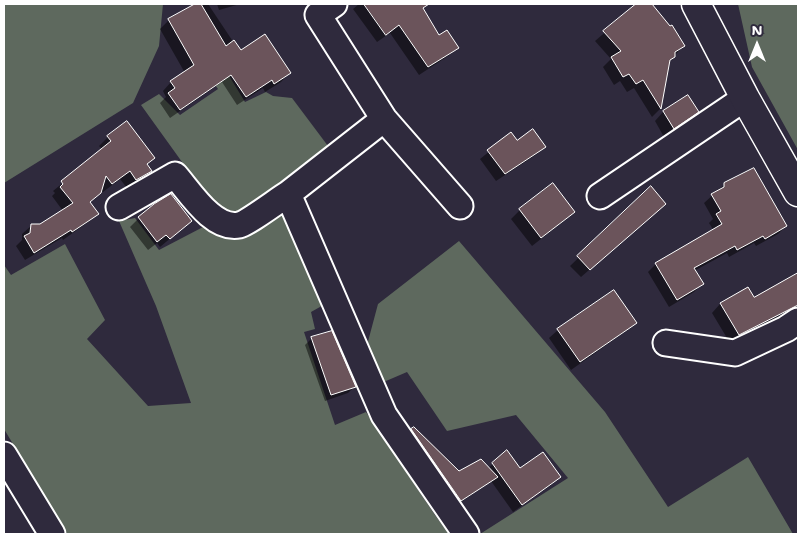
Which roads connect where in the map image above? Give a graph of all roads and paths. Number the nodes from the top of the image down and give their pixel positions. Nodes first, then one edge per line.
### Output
1 (334, 4) edge
2 (696, 4) edge
3 (745, 98) junction
4 (384, 119) junction
5 (798, 192) edge
6 (288, 194) junction
7 (600, 196) dead end
8 (460, 206) dead end
9 (120, 207) dead end
10 (798, 321) edge
11 (666, 343) dead end
12 (4, 455) edge
13 (52, 534) edge
14 (466, 534) edge

1 - 4 street
2 - 3 street
3 - 5 street
3 - 7 street
4 - 6 street
4 - 8 street
6 - 9 street
6 - 14 street
10 - 11 street
12 - 13 street

